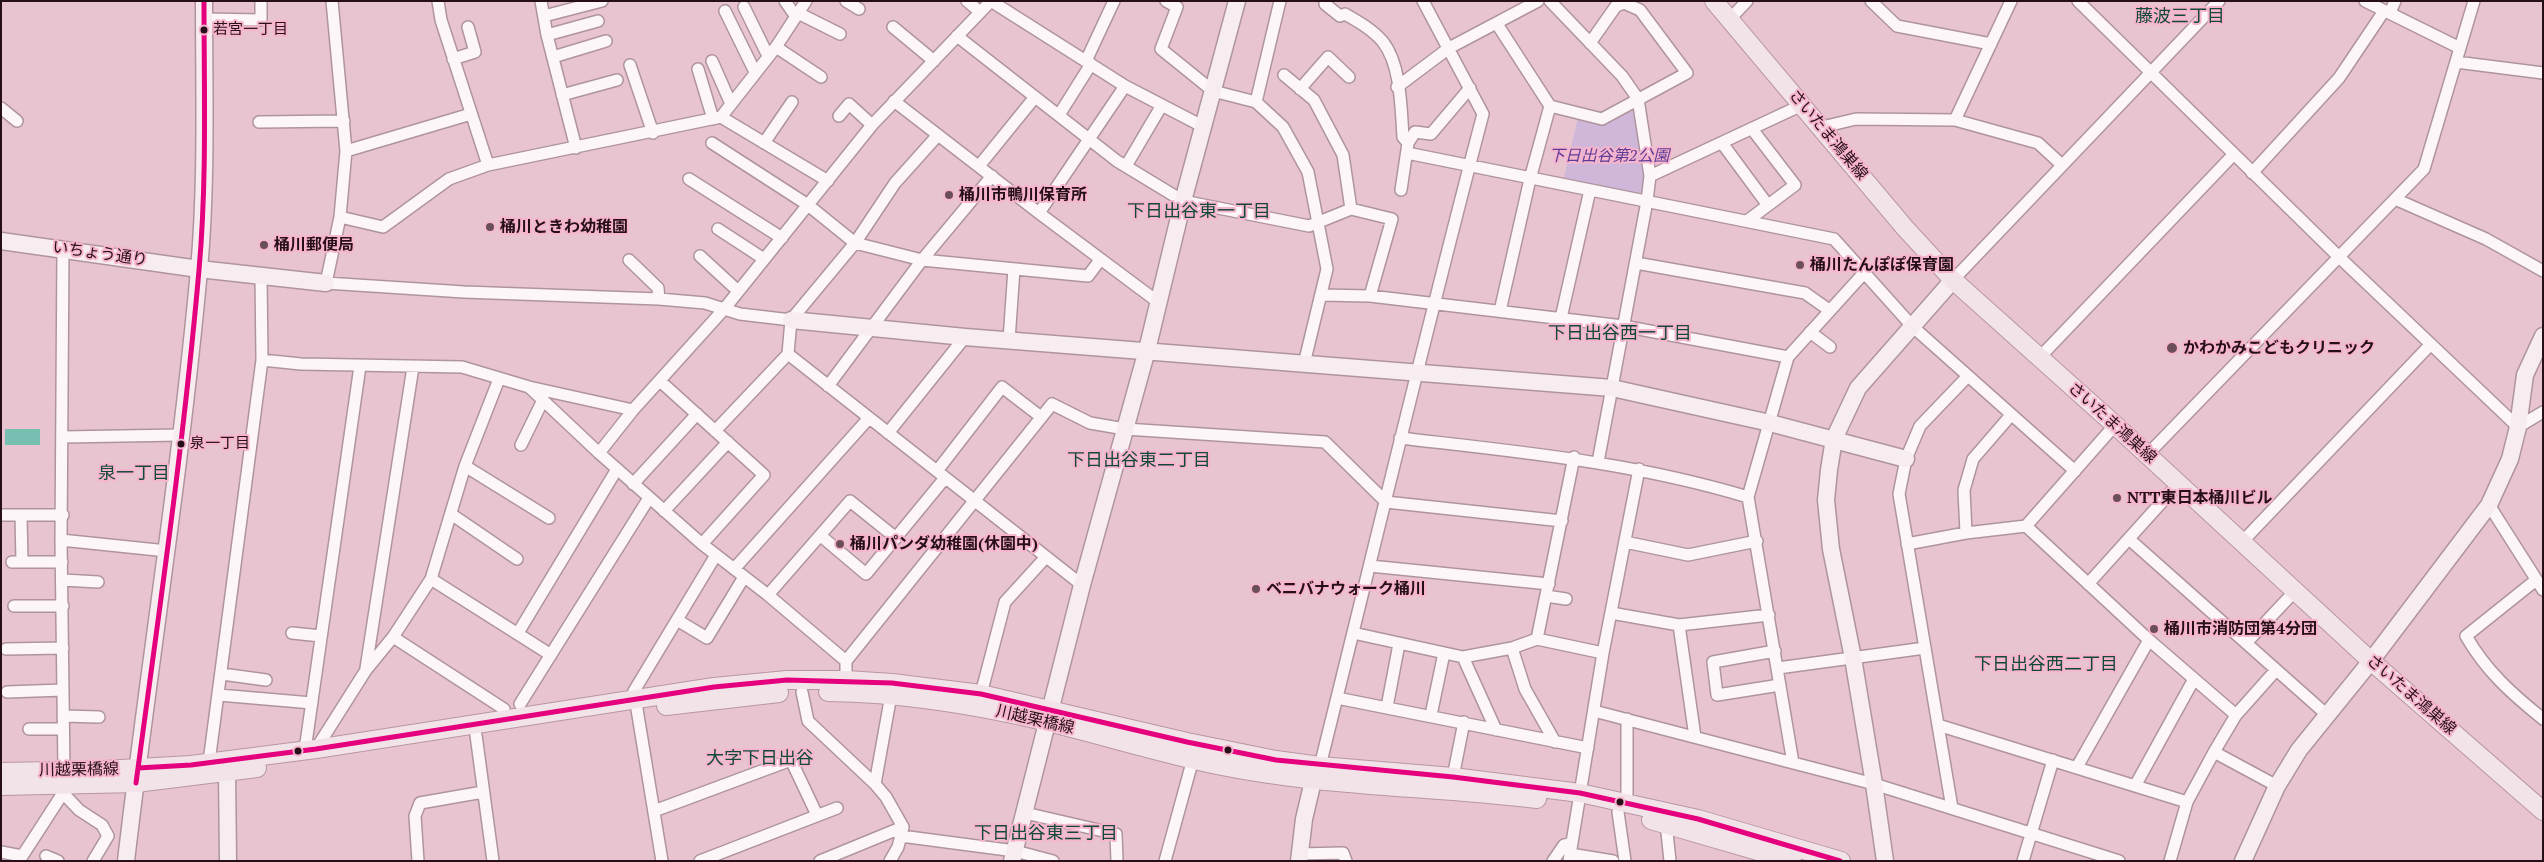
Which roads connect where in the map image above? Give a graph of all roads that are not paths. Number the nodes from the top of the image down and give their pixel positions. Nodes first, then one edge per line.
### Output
1 (204, 1) edge
2 (260, 1) edge
3 (438, 1) edge
4 (541, 1) edge
5 (602, 1) edge
6 (785, 1) edge
7 (806, 1) edge
8 (846, 1) edge
9 (967, 1) edge
10 (991, 1) edge
11 (1114, 1) edge
12 (1166, 1) edge
13 (1237, 1) edge
14 (1280, 1) edge
15 (1424, 1) edge
16 (1538, 1) edge
17 (1550, 1) edge
18 (1714, 1) edge
19 (1748, 1) edge
20 (1871, 1) edge
21 (2011, 1) edge
22 (2078, 1) edge
23 (2219, 1) edge
24 (2366, 1) edge
25 (2395, 1) edge
26 (2474, 1) edge
27 (334, 2) edge
28 (1325, 2) edge
29 (2091, 6) edge
30 (744, 7) dead end
31 (859, 9) dead end
32 (725, 11) dead end
33 (980, 12) junction
34 (2387, 12) junction
35 (797, 15) junction
36 (544, 16) junction
37 (204, 19) junction
38 (1729, 20) junction
39 (598, 21) dead end
40 (1496, 24) junction
41 (468, 27) dead end
42 (893, 27) dead end
43 (840, 34) dead end
44 (547, 35) junction
45 (958, 36) junction
46 (606, 41) dead end
47 (1590, 43) junction
48 (1991, 44) junction
49 (1449, 48) junction
50 (2460, 48) junction
51 (772, 52) junction
52 (553, 57) junction
53 (453, 59) junction
54 (934, 60) junction
55 (712, 61) dead end
56 (2456, 62) junction
57 (1088, 63) junction
58 (630, 65) dead end
59 (698, 70) dead end
60 (755, 72) junction
61 (2152, 73) junction
62 (2543, 73) edge
63 (1284, 76) dead end
64 (821, 77) dead end
65 (1349, 77) dead end
66 (617, 80) dead end
67 (1124, 86) junction
68 (1397, 87) junction
69 (1470, 88) junction
70 (1300, 89) junction
71 (1213, 91) junction
72 (562, 95) junction
73 (1035, 97) junction
74 (1638, 99) junction
75 (894, 101) junction
76 (792, 102) dead end
77 (1256, 102) junction
78 (731, 104) junction
79 (1162, 105) junction
80 (1802, 105) junction
81 (1550, 106) junction
82 (1, 108) edge
83 (471, 114) junction
84 (1059, 115) junction
85 (839, 116) dead end
86 (717, 118) junction
87 (17, 120) dead end
88 (1955, 120) junction
89 (344, 121) junction
90 (259, 122) dead end
91 (872, 125) junction
92 (1204, 127) junction
93 (1822, 127) junction
94 (1752, 128) junction
95 (653, 133) junction
96 (938, 135) junction
97 (1088, 138) junction
98 (764, 142) junction
99 (712, 143) dead end
100 (1722, 143) junction
101 (576, 148) junction
102 (1408, 148) junction
103 (346, 151) junction
104 (2234, 154) junction
105 (488, 165) junction
106 (2062, 165) junction
107 (979, 166) junction
108 (1126, 166) junction
109 (1469, 166) junction
110 (2252, 173) junction
111 (992, 176) junction
112 (1650, 176) junction
113 (689, 179) dead end
114 (1530, 179) junction
115 (828, 181) junction
116 (1401, 190) dead end
117 (1590, 190) junction
118 (2395, 199) junction
119 (1183, 201) junction
120 (1647, 201) junction
121 (1767, 204) junction
122 (808, 205) junction
123 (1351, 209) junction
124 (1039, 214) junction
125 (340, 217) junction
126 (1747, 221) junction
127 (1318, 222) junction
128 (718, 229) dead end
129 (782, 238) junction
130 (1, 241) edge
131 (855, 243) junction
132 (63, 248) junction
133 (700, 256) dead end
134 (2338, 256) junction
135 (764, 259) junction
136 (629, 260) dead end
137 (922, 260) junction
138 (1100, 260) junction
139 (1636, 262) junction
140 (199, 269) junction
141 (1014, 269) junction
142 (2543, 271) edge
143 (1864, 273) junction
144 (261, 276) junction
145 (1953, 280) junction
146 (326, 283) junction
147 (738, 291) junction
148 (1322, 295) junction
149 (1370, 296) junction
150 (659, 299) junction
151 (1158, 302) junction
152 (1434, 304) junction
153 (725, 308) junction
154 (1829, 310) junction
155 (1500, 311) junction
156 (1561, 318) junction
157 (791, 320) junction
158 (1624, 326) junction
159 (1912, 326) junction
160 (873, 328) junction
161 (1810, 332) junction
162 (2543, 336) edge
163 (965, 337) junction
164 (1009, 340) junction
165 (2431, 344) junction
166 (1830, 347) dead end
167 (1147, 350) junction
168 (788, 354) junction
169 (1788, 357) junction
170 (2040, 357) junction
171 (262, 360) junction
172 (1304, 364) junction
173 (360, 366) junction
174 (413, 368) junction
175 (1416, 372) junction
176 (1968, 376) junction
177 (499, 379) junction
178 (660, 381) junction
179 (828, 386) junction
180 (528, 387) junction
181 (1612, 388) junction
182 (543, 400) junction
183 (632, 410) junction
184 (2543, 412) edge
185 (697, 414) junction
186 (2011, 415) junction
187 (1041, 417) junction
188 (869, 418) junction
189 (1770, 423) junction
190 (2115, 425) junction
191 (2518, 427) junction
192 (1125, 430) junction
193 (715, 431) junction
194 (888, 433) junction
195 (180, 435) junction
196 (63, 437) junction
197 (1400, 438) junction
198 (1834, 439) junction
199 (728, 442) junction
200 (521, 445) dead end
201 (599, 453) junction
202 (2147, 455) junction
203 (1574, 457) junction
204 (1906, 459) junction
205 (1598, 462) junction
206 (465, 466) junction
207 (617, 469) junction
208 (1639, 469) junction
209 (2074, 471) junction
210 (941, 474) junction
211 (633, 484) junction
212 (2178, 484) junction
213 (1748, 497) junction
214 (649, 498) junction
215 (975, 501) junction
216 (1386, 502) junction
217 (2489, 505) junction
218 (664, 511) junction
219 (450, 514) junction
220 (1, 515) edge
221 (21, 515) junction
222 (63, 515) junction
223 (550, 518) dead end
224 (1562, 521) junction
225 (2026, 526) junction
226 (1966, 533) junction
227 (821, 536) junction
228 (896, 538) junction
229 (2129, 539) junction
230 (61, 540) junction
231 (1757, 541) junction
232 (1625, 542) junction
233 (2242, 542) junction
234 (702, 544) junction
235 (1907, 544) junction
236 (167, 551) junction
237 (716, 556) junction
238 (1046, 557) junction
239 (517, 559) dead end
240 (62, 562) junction
241 (1370, 566) junction
242 (734, 569) junction
243 (744, 577) junction
244 (431, 579) junction
245 (62, 580) junction
246 (2536, 580) junction
247 (98, 582) dead end
248 (1549, 584) junction
249 (2088, 584) junction
250 (1082, 585) junction
251 (2543, 590) edge
252 (2295, 591) junction
253 (768, 595) junction
254 (1546, 596) junction
255 (1566, 600) dead end
256 (14, 606) dead end
257 (63, 606) junction
258 (1611, 613) junction
259 (1769, 615) junction
260 (677, 620) junction
261 (1679, 625) junction
262 (292, 633) dead end
263 (518, 633) junction
264 (1353, 633) junction
265 (322, 636) junction
266 (393, 637) junction
267 (1537, 639) junction
268 (2149, 640) junction
269 (1399, 644) junction
270 (2246, 644) junction
271 (63, 648) junction
272 (1512, 648) junction
273 (1925, 648) junction
274 (6, 649) dead end
275 (1775, 651) junction
276 (1444, 653) junction
277 (1604, 653) junction
278 (551, 654) junction
279 (1463, 657) junction
280 (1853, 658) junction
281 (846, 661) junction
282 (2371, 661) junction
283 (1778, 668) junction
284 (366, 670) junction
285 (2276, 670) junction
286 (222, 674) junction
287 (2194, 679) junction
288 (266, 680) dead end
289 (846, 680) junction
290 (1780, 685) junction
291 (63, 690) junction
292 (7, 692) dead end
293 (802, 692) junction
294 (981, 694) junction
295 (219, 695) junction
296 (891, 695) junction
297 (1337, 698) junction
298 (312, 702) junction
299 (520, 704) dead end
300 (637, 704) junction
301 (1388, 707) junction
302 (504, 709) dead end
303 (1594, 711) junction
304 (2326, 714) junction
305 (1048, 715) junction
306 (1431, 715) junction
307 (2236, 715) junction
308 (63, 716) junction
309 (99, 717) dead end
310 (1627, 719) junction
311 (2543, 719) edge
312 (1464, 722) junction
313 (1938, 725) junction
314 (29, 729) dead end
315 (63, 729) junction
316 (1496, 730) junction
317 (476, 735) junction
318 (1695, 737) junction
319 (1554, 742) junction
320 (1588, 748) junction
321 (311, 749) junction
322 (2214, 752) junction
323 (1193, 759) junction
324 (2053, 760) junction
325 (210, 762) junction
326 (1793, 763) junction
327 (2077, 767) junction
328 (1, 770) edge
329 (227, 772) junction
330 (1316, 774) junction
331 (137, 776) junction
332 (1453, 777) junction
333 (23, 779) junction
334 (63, 783) junction
335 (876, 784) junction
336 (1874, 784) junction
337 (2135, 786) junction
338 (2277, 786) junction
339 (1, 788) edge
340 (483, 792) junction
341 (1579, 799) junction
342 (2187, 802) junction
343 (1622, 807) junction
344 (836, 808) dead end
345 (1952, 808) junction
346 (654, 811) junction
347 (2543, 812) edge
348 (1025, 813) junction
349 (817, 815) junction
350 (1666, 823) junction
351 (902, 832) junction
352 (2031, 833) junction
353 (108, 836) junction
354 (129, 840) junction
355 (1, 852) edge
356 (1570, 853) edge
357 (46, 856) dead end
358 (1013, 856) edge
359 (20, 858) edge
360 (1299, 858) edge
361 (58, 861) edge
362 (93, 861) edge
363 (126, 861) edge
364 (228, 861) edge
365 (418, 861) edge
366 (493, 861) edge
367 (662, 861) edge
368 (700, 861) edge
369 (820, 861) edge
370 (890, 861) edge
371 (1053, 861) edge
372 (1117, 861) edge
373 (1165, 861) edge
374 (1346, 861) edge
375 (1553, 861) edge
376 (1613, 861) edge
377 (1625, 861) edge
378 (1670, 861) edge
379 (1792, 861) edge
380 (1842, 861) edge
381 (1885, 861) edge
382 (2023, 861) edge
383 (2119, 861) edge
384 (2170, 861) edge
385 (2243, 861) edge

1 - 37 street
2 - 37 street
3 - 53 street
4 - 36 street
5 - 36 street
6 - 35 street
7 - 35 street
8 - 31 street
9 - 33 street
10 - 33 street
10 - 57 street
11 - 57 street
12 - 71 street
13 - 71 street
14 - 77 street
15 - 49 street
16 - 40 street
17 - 47 street
18 - 38 main road, さいたま鴻巣線
19 - 38 street
20 - 48 street
21 - 48 street
22 - 29 street
23 - 61 street
24 - 34 street
25 - 34 street
26 - 50 street
27 - 89 street
28 - 68 street
29 - 61 street
30 - 51 street
32 - 60 street
33 - 45 street
34 - 50 street
34 - 110 street
35 - 43 street
35 - 51 street
36 - 44 street
37 - 140 street
38 - 80 main road, さいたま鴻巣線
39 - 44 street
40 - 49 street
40 - 81 street
41 - 53 street
42 - 54 street
44 - 52 street
45 - 54 street
45 - 73 street
46 - 52 street
47 - 74 street
47 - 74 street
48 - 88 street
49 - 68 street
49 - 69 street
50 - 56 street
51 - 60 street
51 - 64 street
52 - 72 street
53 - 83 street
54 - 75 street
55 - 78 street
56 - 62 street
56 - 118 street
57 - 67 street
57 - 84 street
58 - 95 street
59 - 86 street
60 - 78 street
61 - 104 street
61 - 106 street
63 - 70 street
65 - 70 street
66 - 72 street
67 - 79 street
67 - 97 street
68 - 102 street
69 - 102 street
69 - 109 street
70 - 123 street
71 - 77 street
71 - 92 street
72 - 101 street
73 - 84 street
73 - 107 street
74 - 81 street
74 - 112 street
75 - 91 street
75 - 96 street
76 - 98 street
77 - 127 street
78 - 86 street
79 - 92 street
79 - 108 street
80 - 93 main road, さいたま鴻巣線
80 - 94 street
81 - 114 street
82 - 87 street
83 - 103 street
83 - 105 street
84 - 97 street
85 - 91 street
86 - 95 street
86 - 98 street
88 - 93 street
88 - 106 street
89 - 90 street
89 - 103 street
91 - 115 street
92 - 119 street
93 - 145 main road, さいたま鴻巣線
94 - 100 street
94 - 121 street
95 - 101 street
96 - 107 street
96 - 131 street
97 - 108 street
97 - 124 street
98 - 115 street
99 - 122 street
100 - 112 street
100 - 121 street
101 - 105 street
102 - 109 street
102 - 116 street
103 - 125 street
104 - 110 street
104 - 170 street
105 - 125 street
106 - 145 street
107 - 111 street
108 - 119 street
109 - 114 street
109 - 152 street
110 - 134 street
111 - 124 street
111 - 137 street
112 - 120 street
113 - 129 street
114 - 117 street
114 - 155 street
115 - 122 street
117 - 120 street
117 - 156 street
118 - 134 street
118 - 142 street
119 - 127 street
119 - 151 street
120 - 126 street
120 - 139 street
121 - 126 street
122 - 129 street
122 - 131 street
123 - 127 street
123 - 149 street
124 - 138 street
125 - 146 street
126 - 143 street
127 - 148 street
128 - 135 street
129 - 135 street
130 - 132 street, いちょう通り
131 - 137 street
131 - 157 street
132 - 140 street, いちょう通り
132 - 196 street
133 - 147 street
134 - 165 street
134 - 202 street
135 - 147 street
136 - 150 street
137 - 141 street
137 - 160 street
138 - 141 street
138 - 151 street
139 - 154 street
139 - 158 street
140 - 144 street, いちょう通り
140 - 195 street
141 - 164 street
143 - 154 street
143 - 159 street
144 - 146 street, いちょう通り
144 - 171 street
145 - 159 street
145 - 170 main road, さいたま鴻巣線
146 - 150 street
147 - 153 street
148 - 149 street
148 - 172 street
149 - 152 street
150 - 153 street
151 - 167 street
152 - 155 street
152 - 175 street
153 - 157 street
153 - 178 street
154 - 161 street
155 - 156 street
156 - 158 street
157 - 160 street
157 - 168 street
158 - 169 street
158 - 181 street
159 - 176 street
159 - 198 street
160 - 163 street
160 - 179 street
161 - 166 street
161 - 169 street
162 - 191 street
163 - 164 street
163 - 194 street
164 - 167 street
165 - 191 street
165 - 233 street
167 - 172 street
167 - 192 street
168 - 179 street
168 - 193 street
169 - 189 street
170 - 190 main road, さいたま鴻巣線
171 - 173 street
171 - 286 street
172 - 175 street
173 - 174 street
173 - 265 street
174 - 177 street
174 - 284 street
175 - 181 street
175 - 197 street
176 - 186 street
176 - 204 street
177 - 180 street
177 - 206 street
178 - 183 street
178 - 185 street
179 - 188 street
180 - 182 street
180 - 183 street
181 - 189 street
181 - 205 street
182 - 200 street
182 - 201 street
183 - 201 street
184 - 191 street
185 - 193 street
185 - 211 street
186 - 209 street
186 - 226 street
187 - 192 street
187 - 210 street
187 - 215 street
188 - 194 street
188 - 242 street
189 - 198 street
189 - 213 street
190 - 202 main road, さいたま鴻巣線
190 - 209 street
191 - 217 street
192 - 216 street
192 - 250 street
193 - 199 street
194 - 210 street
195 - 196 street
195 - 236 street
196 - 222 street
197 - 203 street
197 - 216 street
198 - 204 street
198 - 280 street
199 - 218 street
199 - 234 street
201 - 207 street
202 - 212 main road, さいたま鴻巣線
203 - 205 street
203 - 224 street
204 - 235 street
205 - 208 street
206 - 219 street
206 - 223 street
207 - 211 street
207 - 263 street
208 - 213 street
208 - 232 street
209 - 225 street
210 - 215 street
210 - 228 street
211 - 214 street
212 - 229 street
212 - 233 main road, さいたま鴻巣線
213 - 231 street
214 - 218 street
214 - 278 street
215 - 238 street
215 - 281 street
216 - 224 street
216 - 241 street
217 - 246 street
217 - 282 street
218 - 234 street
219 - 239 street
219 - 244 street
220 - 221 street
221 - 222 street
221 - 240 street
222 - 230 street
224 - 248 street
225 - 226 street
225 - 249 street
226 - 235 street
227 - 228 street
227 - 228 street
227 - 253 street
229 - 249 street
229 - 270 street
230 - 236 street
230 - 240 street
231 - 232 street
231 - 259 street
232 - 258 street
233 - 252 main road, さいたま鴻巣線
234 - 237 street
235 - 273 street
236 - 331 street
237 - 242 street
237 - 260 street
238 - 250 street
238 - 294 street
240 - 245 street
241 - 248 street
241 - 264 street
242 - 243 street
243 - 253 street
243 - 260 street
244 - 263 street
244 - 266 street
245 - 247 street
245 - 257 street
246 - 251 street
246 - 311 street
248 - 254 street
249 - 268 street
250 - 305 street
252 - 270 street
252 - 282 main road, さいたま鴻巣線
253 - 281 street
254 - 255 street
254 - 267 street
256 - 257 street
257 - 271 street
258 - 261 street
258 - 277 street
259 - 261 street
259 - 275 street
260 - 300 street
261 - 318 street
262 - 265 street
263 - 278 street
264 - 269 street
264 - 297 street
265 - 298 street
266 - 284 street
266 - 302 street
267 - 272 street
267 - 277 street
268 - 287 street
268 - 327 street
269 - 276 street
269 - 301 street
270 - 285 street
271 - 274 street
271 - 291 street
272 - 279 street
272 - 319 street
273 - 280 street
273 - 313 street
275 - 283 street
275 - 290 street
276 - 279 street
276 - 306 street
277 - 303 street
278 - 299 street
279 - 316 street
280 - 283 street
280 - 336 street
281 - 289 street
282 - 304 street
282 - 347 main road, さいたま鴻巣線
283 - 290 street
284 - 321 street
285 - 304 street
285 - 307 street
286 - 288 street
286 - 295 street
287 - 307 street
287 - 337 street
289 - 294 main road, 川越栗橋線
289 - 300 main road, 川越栗橋線
290 - 326 street
291 - 292 street
291 - 308 street
293 - 296 main road, 川越栗橋線
293 - 300 main road, 川越栗橋線
293 - 335 street
294 - 305 main road, 川越栗橋線
295 - 298 street
295 - 325 street
296 - 305 main road, 川越栗橋線
296 - 335 street
297 - 301 street
297 - 330 street
298 - 321 street
300 - 317 main road, 川越栗橋線
300 - 321 main road, 川越栗橋線
300 - 346 street
301 - 306 street
303 - 310 street
303 - 320 street
304 - 338 street
305 - 323 main road, 川越栗橋線
305 - 330 main road, 川越栗橋線
305 - 348 street
306 - 312 street
307 - 322 street
308 - 309 street
308 - 315 street
310 - 318 street
310 - 343 street
312 - 316 street
312 - 332 street
313 - 324 street
313 - 345 street
314 - 315 street
315 - 334 street
316 - 319 street
317 - 329 main road, 川越栗橋線
317 - 340 street
318 - 326 street
319 - 320 street
320 - 341 street
321 - 325 main road, 川越栗橋線
322 - 338 street
322 - 342 street
323 - 330 main road, 川越栗橋線
323 - 373 street
324 - 327 street
324 - 352 street
325 - 331 main road, 川越栗橋線
326 - 336 street
327 - 337 street
328 - 333 main road
329 - 331 main road, 川越栗橋線
329 - 364 street
330 - 332 main road, 川越栗橋線
330 - 341 main road, 川越栗橋線
330 - 360 street
331 - 334 main road, 川越栗橋線
331 - 354 street
332 - 341 main road, 川越栗橋線
333 - 334 main road, 川越栗橋線
333 - 339 main road
334 - 353 street
334 - 359 street
335 - 351 street
336 - 345 street
336 - 381 street
337 - 342 street
338 - 385 street
340 - 365 street
340 - 366 street
341 - 343 main road, 川越栗橋線
341 - 356 street
342 - 384 street
343 - 350 main road, 川越栗橋線
343 - 377 street
343 - 380 main road, 川越栗橋線
344 - 349 street
345 - 352 street
346 - 349 street
346 - 367 street
348 - 358 street
348 - 372 street
349 - 368 street
350 - 378 street
350 - 379 main road, 川越栗橋線
351 - 358 street
351 - 369 street
351 - 370 street
352 - 382 street
352 - 383 street
353 - 354 street
353 - 362 street
354 - 363 street
355 - 359 street
356 - 375 street
356 - 376 street
357 - 361 street
358 - 371 street
360 - 374 street

